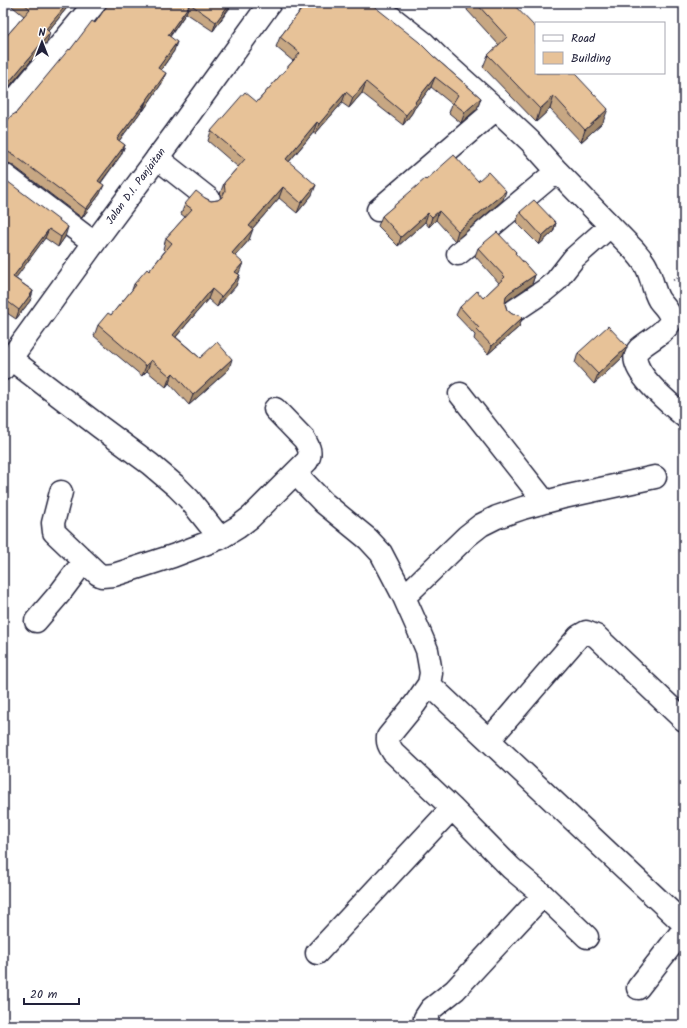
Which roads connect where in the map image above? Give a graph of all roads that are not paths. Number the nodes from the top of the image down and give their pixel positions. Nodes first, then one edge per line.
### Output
1 (95, 3) edge
2 (270, 3) edge
3 (373, 3) edge
4 (496, 109) junction
5 (3, 114) edge
6 (158, 158) junction
7 (557, 171) junction
8 (3, 174) edge
9 (208, 199) edge
10 (378, 210) dead end
11 (610, 226) junction
12 (94, 243) junction
13 (458, 254) dead end
14 (514, 311) dead end
15 (677, 328) edge
16 (7, 364) edge
17 (460, 394) dead end
18 (275, 409) dead end
19 (684, 416) edge
20 (296, 474) junction
21 (656, 477) dead end
22 (61, 492) dead end
23 (545, 502) junction
24 (220, 538) junction
25 (84, 561) junction
26 (404, 597) junction
27 (36, 621) dead end
28 (429, 684) junction
29 (684, 720) edge
30 (489, 740) junction
31 (452, 808) junction
32 (543, 895) junction
33 (684, 924) edge
34 (684, 929) edge
35 (587, 937) dead end
36 (317, 952) dead end
37 (638, 988) dead end
38 (429, 1025) edge

1 - 5 street
2 - 6 street, Jalan D.I. Panjaitan
3 - 4 street
4 - 7 street
4 - 10 street
6 - 9 street
6 - 12 street, Jalan D.I. Panjaitan
7 - 11 street
7 - 13 street
8 - 12 street
11 - 14 street
11 - 15 street
12 - 16 street, Jalan D.I. Panjaitan
15 - 19 street
16 - 24 street
17 - 23 street
18 - 20 street
20 - 24 street
20 - 26 street
21 - 23 street
22 - 25 street
23 - 26 street
24 - 25 street
25 - 27 street
26 - 28 street
28 - 30 street
28 - 31 street
29 - 30 street
30 - 33 street
31 - 32 street
31 - 36 street
32 - 35 street
32 - 38 street
34 - 37 street

